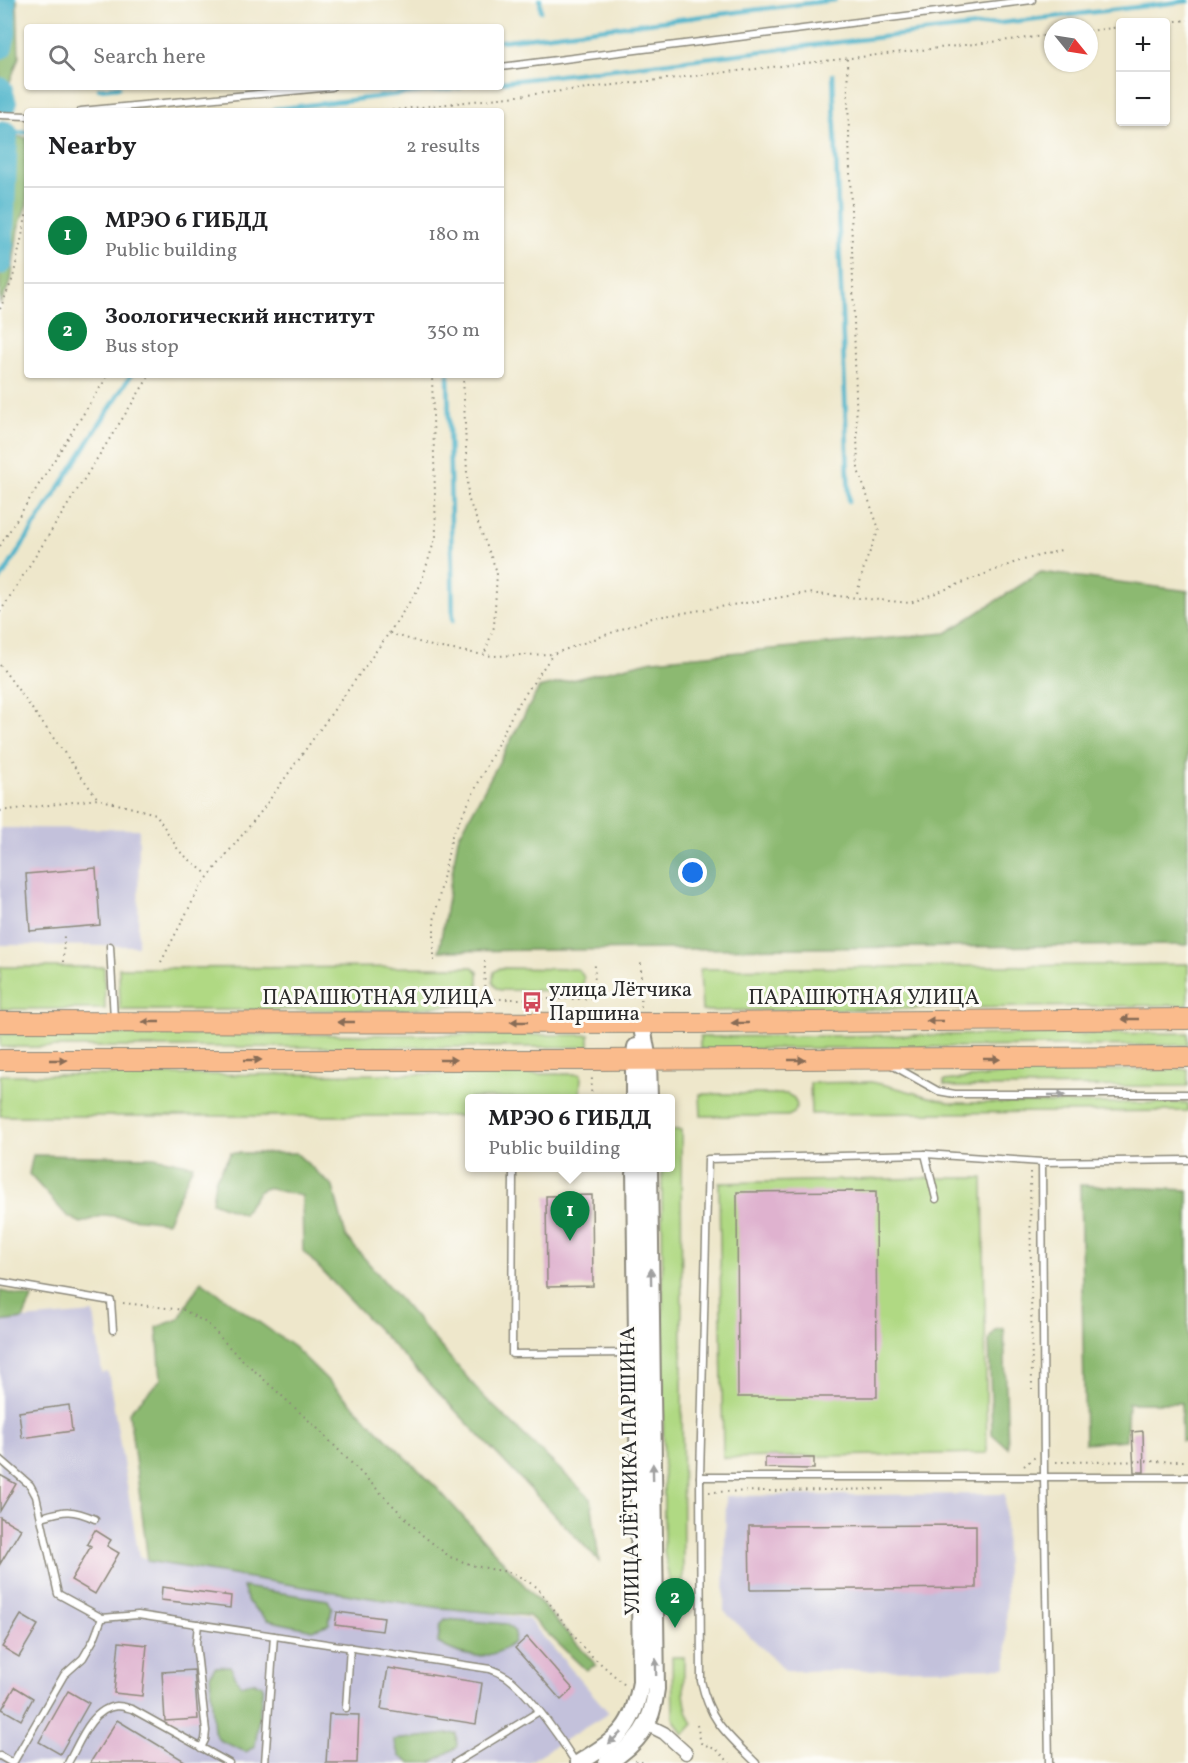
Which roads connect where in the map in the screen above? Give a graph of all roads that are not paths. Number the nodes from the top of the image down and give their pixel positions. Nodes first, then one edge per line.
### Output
1 (1032, 0) edge
2 (504, 67) edge
3 (302, 90) edge
4 (112, 108) edge
5 (0, 115) edge
6 (24, 116) edge
7 (110, 946) dead end
8 (1188, 1019) edge
9 (0, 1022) edge
10 (114, 1022) junction
11 (641, 1022) junction
12 (1188, 1057) edge
13 (881, 1059) junction
14 (0, 1060) edge
15 (641, 1060) junction
16 (635, 1094) edge
17 (647, 1094) edge
18 (1188, 1094) edge
19 (925, 1154) junction
20 (1188, 1160) edge
21 (1042, 1162) junction
22 (513, 1172) edge
23 (635, 1172) edge
24 (649, 1172) edge
25 (936, 1199) dead end
26 (0, 1282) edge
27 (113, 1330) dead end
28 (637, 1353) junction
29 (0, 1459) edge
30 (1044, 1476) junction
31 (1188, 1476) edge
32 (700, 1477) junction
33 (42, 1517) junction
34 (95, 1519) dead end
35 (102, 1618) junction
36 (198, 1624) junction
37 (274, 1636) junction
38 (350, 1647) junction
39 (346, 1708) dead end
40 (538, 1712) junction
41 (648, 1725) junction
42 (201, 1748) junction
43 (686, 1753) dead end
44 (0, 1756) edge
45 (12, 1763) edge
46 (68, 1763) edge
47 (229, 1763) edge
48 (265, 1763) edge
49 (455, 1763) edge
50 (578, 1763) edge
51 (607, 1763) edge
52 (756, 1763) edge
53 (1049, 1763) edge

1 - 2 lane
3 - 4 lane
5 - 6 lane
7 - 10 lane
8 -> 11 main road, ПАРАШЮТНАЯ УЛИЦА
9 - 10 main road, ПАРАШЮТНАЯ УЛИЦА
11 -> 10 main road, ПАРАШЮТНАЯ УЛИЦА
11 - 15 street
13 -> 12 main road
15 -> 13 main road
13 -> 18 lane
14 -> 15 main road
15 - 16 street
15 - 17 street
19 - 21 lane
19 - 25 lane
19 - 32 lane
20 - 21 lane
21 - 30 lane
22 - 28 lane
23 - 28 street, УЛИЦА ЛЁТЧИКА ПАРШИНА
41 -> 24 street, УЛИЦА ЛЁТЧИКА ПАРШИНА
26 - 27 lane
28 -> 50 street, УЛИЦА ЛЁТЧИКА ПАРШИНА
29 - 33 lane
30 - 31 lane
30 - 32 lane
30 - 53 lane
32 - 52 lane
33 - 34 lane
33 - 35 lane
35 - 36 lane
35 - 45 lane
36 - 37 lane
36 - 42 lane
37 - 38 lane
37 - 48 lane
38 - 39 lane
38 - 40 lane
40 - 49 lane
40 - 50 lane
41 - 43 street
41 - 51 street
42 - 46 lane
42 - 47 lane
44 - 45 lane

